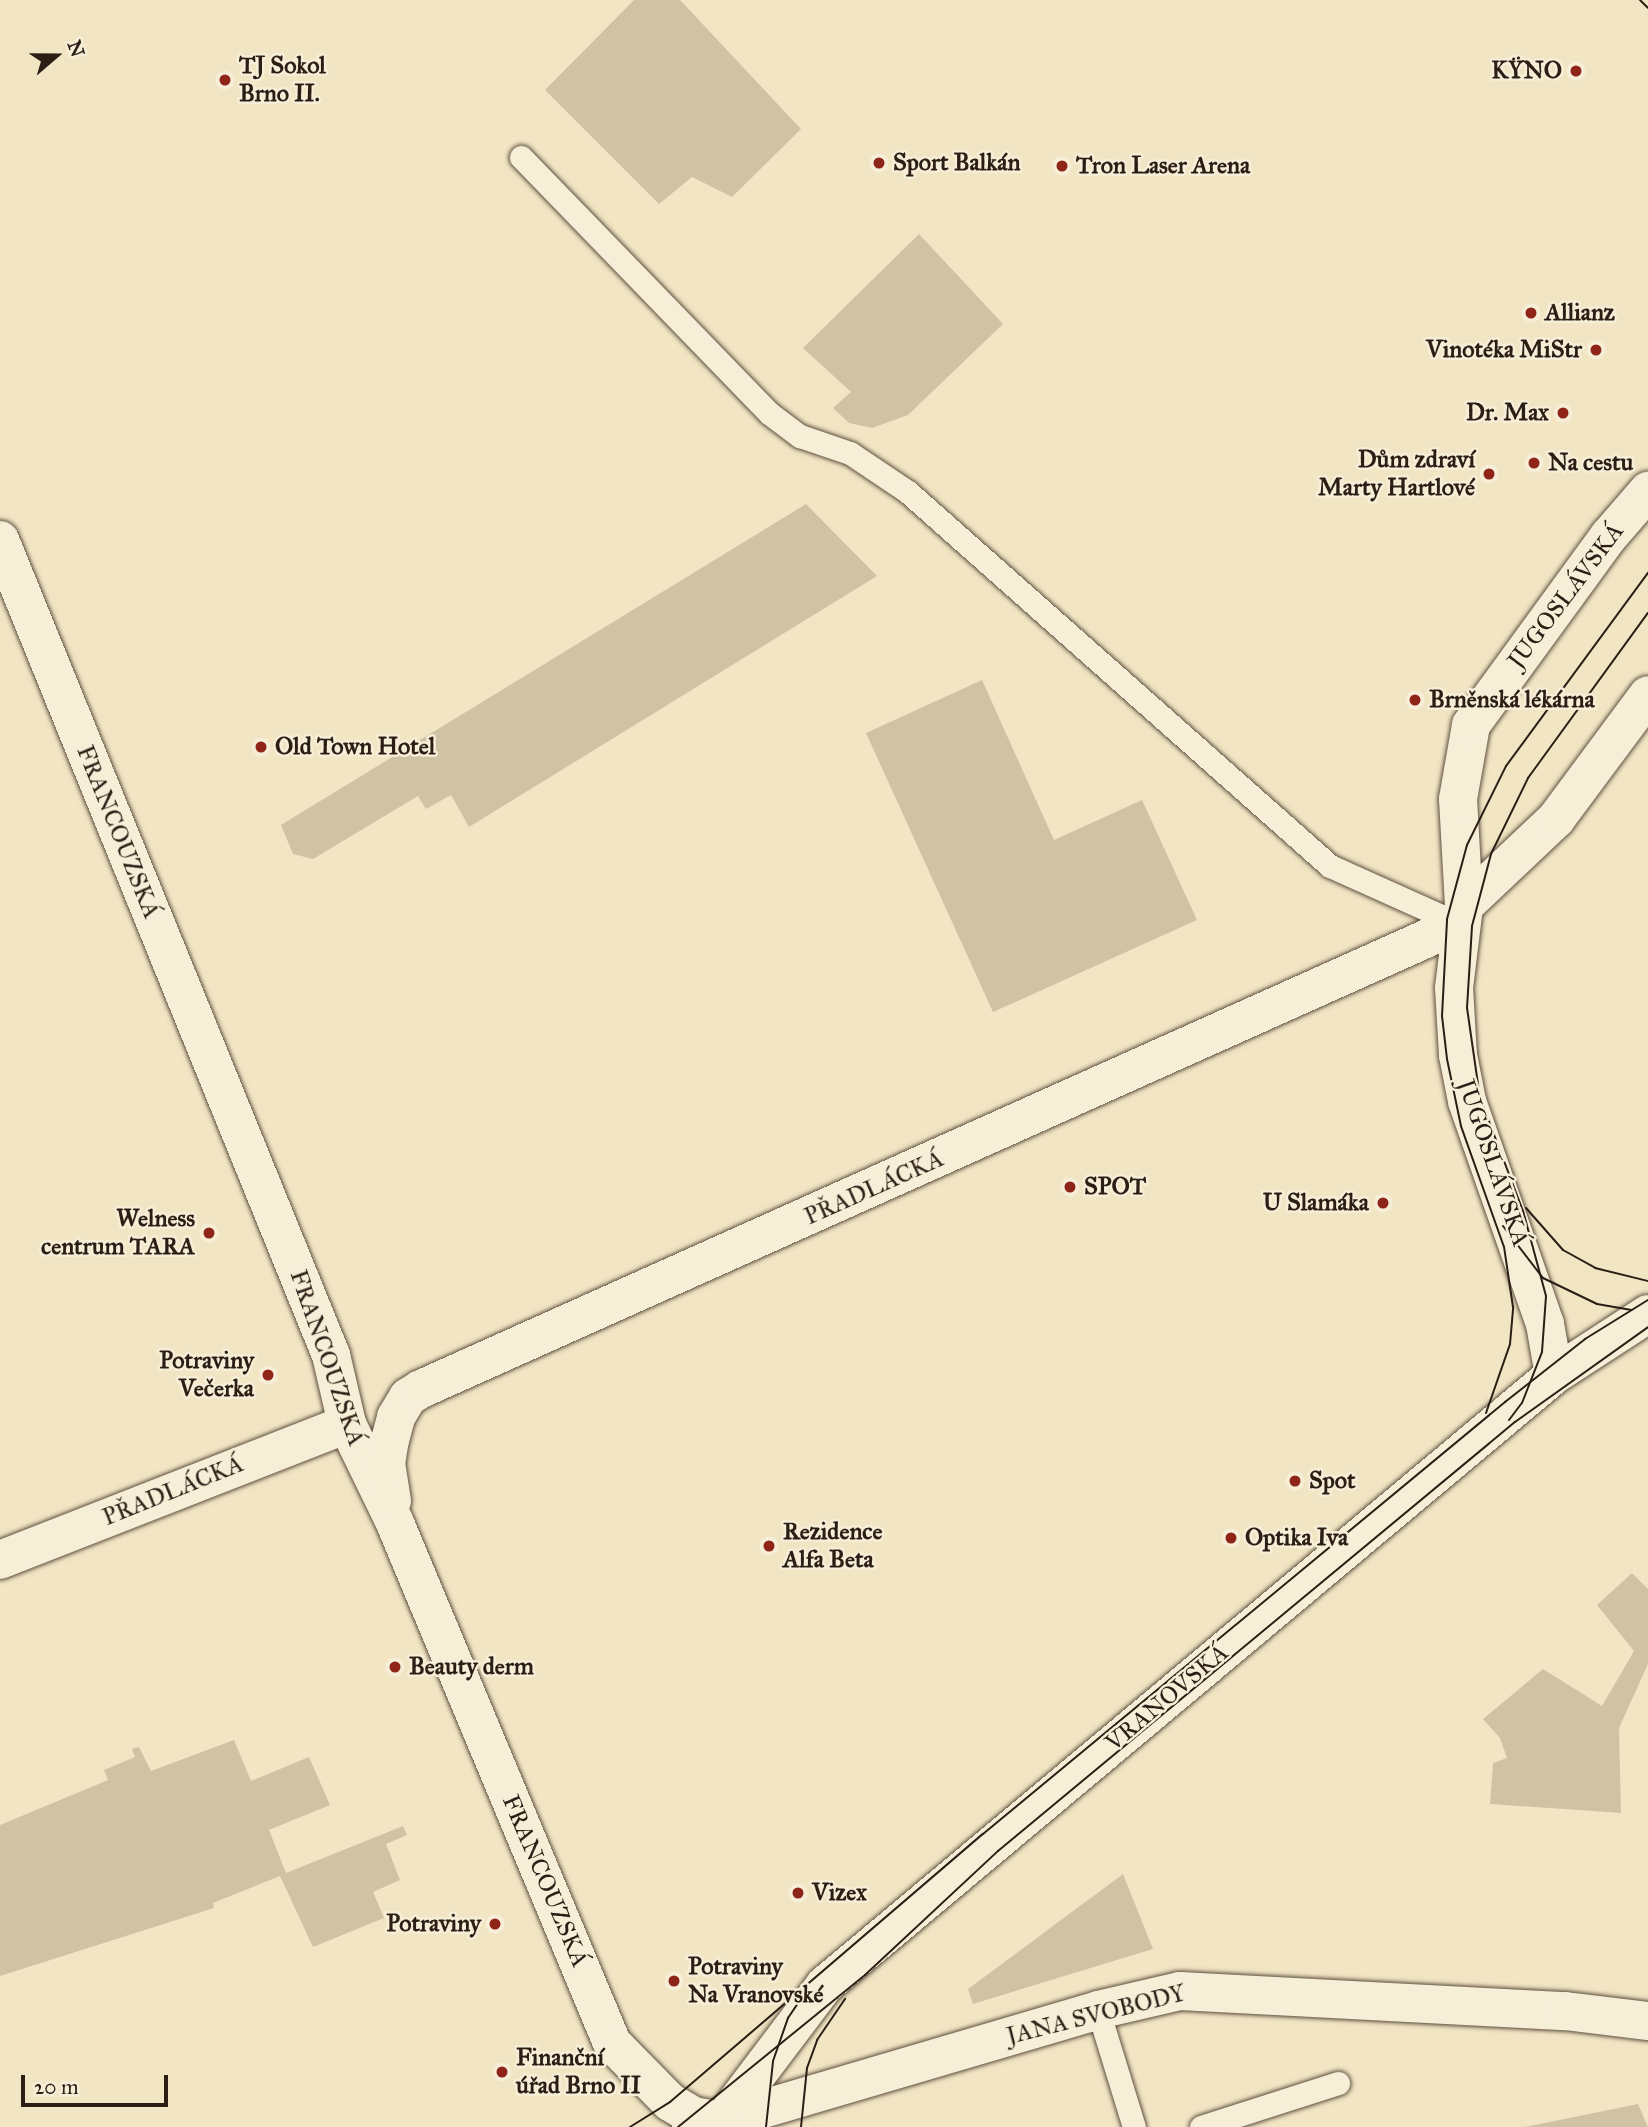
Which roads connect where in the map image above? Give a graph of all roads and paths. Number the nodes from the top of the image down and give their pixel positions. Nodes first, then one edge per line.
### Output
1 (521, 157) dead end
2 (1648, 491) edge
3 (0, 540) edge
4 (1648, 695) edge
5 (1461, 915) junction
6 (1648, 1314) edge
7 (1554, 1375) junction
8 (346, 1424) junction
9 (395, 1523) junction
10 (0, 1560) edge
11 (1098, 2010) junction
12 (1648, 2021) edge
13 (1338, 2083) dead end
14 (714, 2125) edge
15 (1134, 2127) edge
16 (1201, 2127) edge

1 - 5 lane
2 - 5 street, JUGOSLÁVSKÁ
3 - 8 street, FRANCOUZSKÁ
4 - 5 street
5 - 7 street, JUGOSLÁVSKÁ
5 - 9 street, PŘADLÁCKÁ
6 - 7 street, VRANOVSKÁ
7 - 14 street, VRANOVSKÁ
8 - 9 street, FRANCOUZSKÁ
8 - 10 street, PŘADLÁCKÁ
9 - 14 street, FRANCOUZSKÁ
11 - 12 street, JANA SVOBODY
11 - 14 street, JANA SVOBODY
11 - 15 lane
13 - 16 lane

